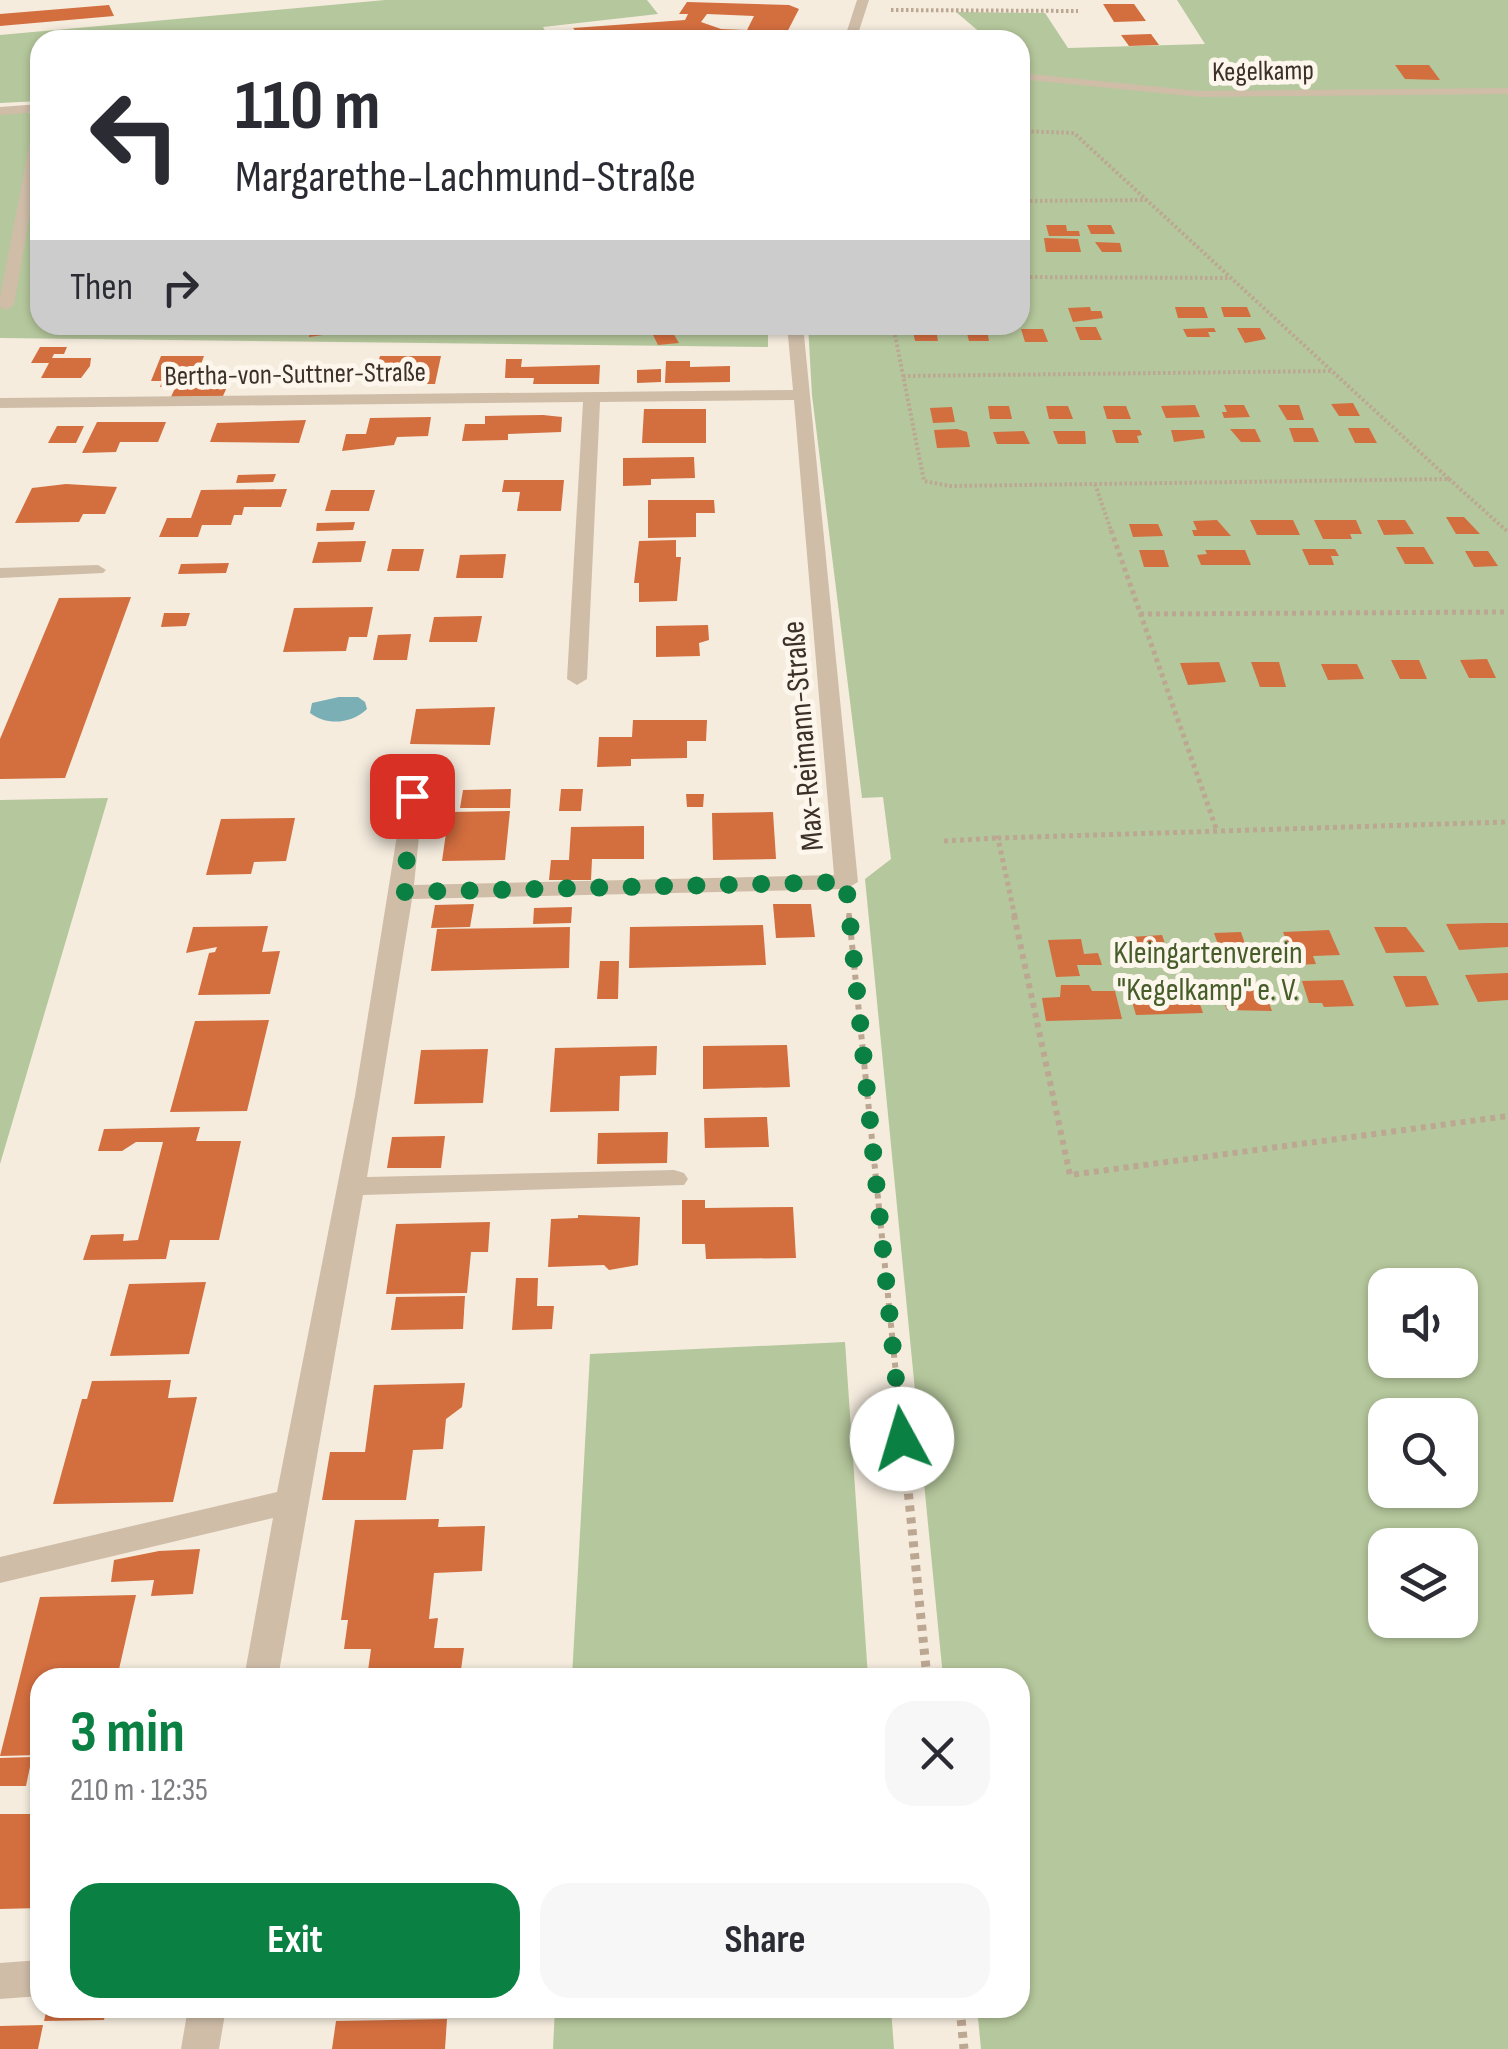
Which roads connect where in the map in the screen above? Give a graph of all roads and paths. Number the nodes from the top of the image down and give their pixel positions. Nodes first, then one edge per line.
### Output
1 (862, 5) edge
2 (1078, 11) dead end
3 (853, 30) edge
4 (1030, 77) edge
5 (1508, 91) edge
6 (30, 109) edge
7 (0, 111) edge
8 (1030, 131) edge
9 (30, 174) edge
10 (1147, 200) junction
11 (1030, 201) edge
12 (1030, 278) edge
13 (1231, 278) junction
14 (6, 305) dead end
15 (796, 335) edge
16 (895, 335) edge
17 (1332, 371) junction
18 (904, 376) junction
19 (799, 395) junction
20 (592, 398) junction
21 (0, 403) edge
22 (1449, 479) junction
23 (1095, 484) junction
24 (1508, 532) edge
25 (98, 570) dead end
26 (0, 573) edge
27 (1508, 612) edge
28 (1140, 614) junction
29 (578, 679) dead end
30 (412, 796) dead end
31 (1508, 822) edge
32 (1217, 831) junction
33 (998, 838) junction
34 (944, 840) dead end
35 (846, 882) junction
36 (404, 892) junction
37 (1508, 1116) edge
38 (674, 1180) dead end
39 (352, 1186) junction
40 (289, 1502) junction
41 (0, 1570) edge
42 (263, 1668) edge
43 (925, 1668) edge
44 (30, 1979) edge
45 (0, 1981) edge
46 (205, 2018) edge
47 (961, 2018) edge
48 (200, 2049) edge
49 (964, 2049) edge

1 - 2 path
1 - 3 street
4 - 5 lane, Kegelkamp
6 - 7 street
8 - 10 path
9 - 14 street
10 - 11 path
10 - 13 path
12 - 13 path
13 - 17 path
15 - 19 street, Max-Reimann-Straße
16 - 18 path
17 - 18 path
17 - 22 path
18 - 23 path
19 - 20 street, Bertha-von-Suttner-Straße
19 - 35 street, Max-Reimann-Straße
20 - 21 street, Bertha-von-Suttner-Straße
20 - 29 street
22 - 23 path
22 - 24 path
23 - 28 path
25 - 26 lane
27 - 28 path
28 - 32 path
30 - 36 street
31 - 32 path
32 - 33 path
33 - 34 path
33 - 37 path
35 - 36 street
35 - 43 path, Max-Reimann-Straße
36 - 39 street
38 - 39 street
39 - 40 street
40 - 41 street
40 - 42 street
44 - 45 street
46 - 48 street
47 - 49 path

